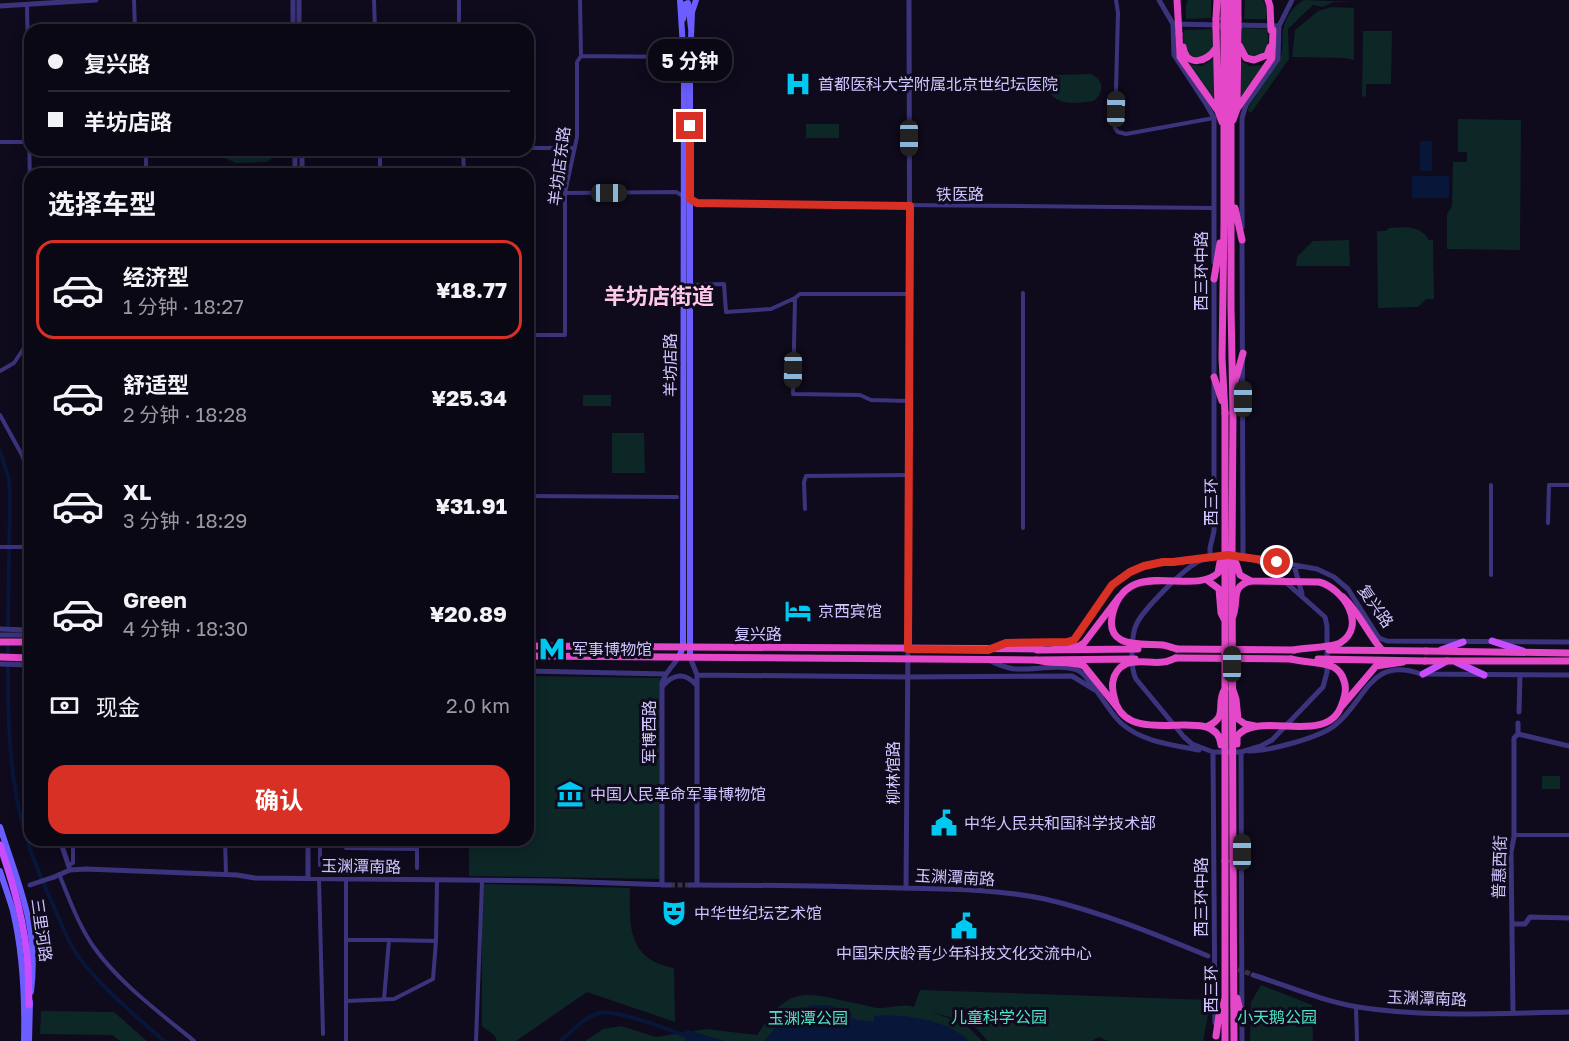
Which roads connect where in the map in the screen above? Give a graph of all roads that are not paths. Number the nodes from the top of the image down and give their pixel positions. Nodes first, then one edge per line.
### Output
1 (96, 0) edge
2 (134, 0) edge
3 (293, 0) edge
4 (299, 0) edge
5 (374, 0) edge
6 (459, 0) edge
7 (580, 0) edge
8 (680, 0) edge
9 (696, 0) edge
10 (909, 0) edge
11 (1116, 0) edge
12 (1159, 0) edge
13 (1177, 0) edge
14 (1183, 0) edge
15 (1217, 0) edge
16 (1224, 0) edge
17 (1231, 0) edge
18 (1238, 0) edge
19 (1268, 0) edge
20 (1274, 0) edge
21 (1292, 0) edge
22 (1296, 0) edge
23 (27, 4) junction
24 (0, 6) edge
25 (1289, 8) junction
26 (682, 19) junction
27 (1227, 19) junction
28 (28, 24) edge
29 (135, 24) edge
30 (293, 24) edge
31 (300, 24) edge
32 (375, 24) edge
33 (459, 24) edge
34 (1173, 24) junction
35 (691, 28) junction
36 (1227, 28) junction
37 (1274, 29) junction
38 (1180, 34) junction
39 (1238, 40) junction
40 (1217, 46) junction
41 (581, 56) junction
42 (683, 57) junction
43 (1237, 109) junction
44 (1218, 111) junction
45 (1214, 118) junction
46 (1228, 126) junction
47 (0, 142) edge
48 (24, 142) edge
49 (534, 148) edge
50 (575, 148) junction
51 (565, 193) junction
52 (1232, 194) junction
53 (687, 198) junction
54 (910, 206) junction
55 (1214, 208) junction
56 (1224, 223) junction
57 (1242, 240) junction
58 (1214, 279) junction
59 (690, 285) junction
60 (1023, 293) dead end
61 (910, 294) junction
62 (795, 298) junction
63 (534, 335) edge
64 (24, 348) edge
65 (1243, 353) junction
66 (0, 371) edge
67 (1214, 377) junction
68 (1233, 391) junction
69 (909, 401) junction
70 (1225, 412) junction
71 (0, 416) edge
72 (24, 461) edge
73 (909, 475) junction
74 (1491, 485) dead end
75 (1569, 485) edge
76 (534, 496) edge
77 (677, 497) dead end
78 (805, 509) dead end
79 (1548, 523) dead end
80 (1023, 528) dead end
81 (1214, 531) junction
82 (1243, 531) junction
83 (0, 547) edge
84 (24, 547) edge
85 (1228, 552) junction
86 (1243, 556) junction
87 (1210, 557) junction
88 (1294, 565) junction
89 (1491, 575) dead end
90 (1207, 580) junction
91 (1251, 581) junction
92 (1121, 595) junction
93 (1341, 595) junction
94 (1303, 596) junction
95 (1228, 619) junction
96 (0, 629) edge
97 (24, 633) edge
98 (24, 634) edge
99 (0, 635) edge
100 (24, 635) edge
101 (1492, 641) junction
102 (0, 642) edge
103 (1463, 642) junction
104 (1569, 642) edge
105 (534, 646) edge
106 (687, 647) junction
107 (908, 649) junction
108 (1177, 649) junction
109 (988, 650) junction
110 (1037, 650) junction
111 (1294, 650) junction
112 (1382, 651) junction
113 (1439, 651) junction
114 (1526, 652) junction
115 (1569, 652) edge
116 (534, 656) edge
117 (0, 657) edge
118 (679, 657) junction
119 (690, 657) junction
120 (1176, 658) junction
121 (907, 659) junction
122 (1291, 659) junction
123 (987, 660) junction
124 (1036, 660) junction
125 (24, 661) edge
126 (1415, 661) junction
127 (1450, 661) junction
128 (1569, 661) edge
129 (24, 662) edge
130 (0, 664) edge
131 (534, 671) edge
132 (666, 674) junction
133 (1423, 674) junction
134 (697, 675) junction
135 (1484, 675) junction
136 (1520, 675) junction
137 (1569, 675) edge
138 (907, 677) junction
139 (697, 686) junction
140 (662, 687) junction
141 (1228, 688) junction
142 (1095, 690) junction
143 (1341, 708) junction
144 (1118, 709) junction
145 (1519, 712) dead end
146 (1518, 723) dead end
147 (1208, 726) junction
148 (1255, 726) junction
149 (1518, 735) junction
150 (1569, 746) edge
151 (1213, 752) junction
152 (1241, 752) junction
153 (1229, 762) junction
154 (1241, 762) junction
155 (1213, 763) junction
156 (1213, 782) junction
157 (1242, 782) junction
158 (0, 827) edge
159 (1514, 835) junction
160 (1569, 835) edge
161 (0, 845) edge
162 (62, 846) edge
163 (73, 846) edge
164 (225, 846) edge
165 (308, 846) edge
166 (320, 846) edge
167 (344, 846) edge
168 (417, 849) joint
169 (320, 865) dead end
170 (69, 868) junction
171 (417, 868) dead end
172 (0, 871) edge
173 (226, 874) junction
174 (56, 875) junction
175 (308, 878) junction
176 (319, 878) junction
177 (346, 879) junction
178 (437, 881) junction
179 (482, 882) junction
180 (662, 885) junction
181 (670, 885) tunnel mouth
182 (690, 885) tunnel mouth
183 (697, 885) junction
184 (22, 887) junction
185 (906, 888) junction
186 (1569, 918) edge
187 (1513, 924) junction
188 (346, 940) junction
189 (389, 940) junction
190 (436, 941) junction
191 (1208, 956) dead end
192 (1253, 975) tunnel mouth
193 (1224, 982) junction
194 (1234, 983) junction
195 (384, 999) junction
196 (346, 1001) junction
197 (27, 1004) junction
198 (1356, 1007) junction
199 (1513, 1012) junction
200 (1569, 1012) edge
201 (1242, 1019) junction
202 (323, 1034) dead end
203 (1216, 1039) edge
204 (27, 1041) edge
205 (194, 1041) edge
206 (346, 1041) edge
207 (476, 1041) edge
208 (1225, 1041) edge
209 (1234, 1041) edge
210 (1242, 1041) edge
211 (1357, 1041) edge

1 - 23 street
2 - 29 street
3 - 30 street
4 - 31 street
5 - 32 street
6 - 33 street
7 - 41 street, 羊坊店东路
8 - 26 main road, 羊坊店路, bridge
9 - 35 main road, 羊坊店路, bridge
10 - 54 street, 柳林馆路
11 - 45 street
12 - 34 street
13 - 38 highway, bridge
14 - 38 highway, bridge
15 - 27 highway
16 - 27 highway
17 - 27 highway
18 - 27 highway
19 - 37 highway, bridge
20 - 37 highway, bridge
21 - 25 street
22 - 25 street
23 - 24 street
23 - 28 street
25 - 37 street
26 - 35 main road, bridge
26 - 42 main road, 羊坊店路
27 - 36 highway, bridge
27 - 36 highway, bridge
34 - 37 street
34 - 45 street
35 - 53 main road, 羊坊店路
36 - 39 highway
36 - 40 highway
36 - 46 highway, 西三环
37 - 39 highway
37 - 43 highway
37 - 57 street
38 - 40 highway
38 - 44 highway
39 - 43 highway
40 - 44 highway
41 - 42 street
41 - 50 street, 羊坊店东路
42 - 53 main road, 羊坊店路
43 - 46 highway
44 - 46 highway
45 - 55 street, 西三环中路
46 - 52 highway, 西三环
46 - 56 highway, 西三环
47 - 48 street
49 - 50 street
50 - 51 street, 羊坊店东路
51 - 53 street, 铁医路
51 - 63 street, 羊坊店东路
52 - 57 highway
52 - 68 highway, 西三环
53 - 54 street, 铁医路
53 - 59 main road, 羊坊店路
53 - 106 main road, 羊坊店路
54 - 55 street, 铁医路
54 - 61 street, 柳林馆路
55 - 58 street, 西三环中路
56 - 58 highway
56 - 70 highway, 西三环
57 - 65 street
58 - 67 street, 西三环中路
59 - 62 street
59 - 106 main road, 羊坊店路
60 - 80 street
61 - 62 street
61 - 69 street, 柳林馆路
62 - 69 street
64 - 66 street
65 - 68 highway
65 - 82 street
67 - 70 highway
67 - 81 street, 西三环中路
68 - 85 highway, 西三环, bridge
69 - 73 street, 柳林馆路
70 - 85 highway, 西三环, bridge
71 - 72 street
73 - 78 street
73 - 107 street, 柳林馆路
74 - 89 street
75 - 79 street
76 - 77 street
81 - 82 street
81 - 87 street, 西三环中路
82 - 86 street
83 - 84 street
85 - 90 highway, bridge
85 - 91 highway, bridge
85 - 95 highway, 西三环, bridge
86 - 87 street, 复兴路
86 - 88 street, 复兴路
86 - 94 street
87 - 109 street, 复兴路
87 - 151 street
88 - 94 street
88 - 103 street, 复兴路
90 - 92 highway, bridge
90 - 95 highway, bridge
91 - 93 highway, bridge
91 - 95 highway, bridge
92 - 108 highway, bridge
92 - 110 highway, bridge
93 - 111 highway, bridge
93 - 112 highway, bridge
94 - 152 street
95 - 141 highway, 西三环, bridge
96 - 97 street
98 - 99 street
100 - 102 highway
101 - 103 street, 复兴路
101 - 104 street, 复兴路
101 - 114 main road
103 - 113 main road
105 - 106 highway, 复兴路
106 - 107 highway, 复兴路
106 - 118 main road, 羊坊店路
106 - 119 main road
107 - 109 highway, 复兴路
107 - 121 street, 柳林馆路
108 - 110 highway, 复兴路, bridge
108 - 111 highway, 复兴路
109 - 110 highway, 复兴路
111 - 112 highway, 复兴路, bridge
112 - 113 highway, 复兴路, bridge
113 - 114 highway, 复兴路
114 - 115 highway, 复兴路
116 - 118 highway, 复兴路
117 - 125 highway
118 - 119 highway, 复兴路
118 - 132 street, 军博西路
119 - 121 highway, 复兴路
119 - 134 street
120 - 122 highway, 复兴路
120 - 124 highway, 复兴路, bridge
120 - 144 highway, bridge
121 - 123 highway, 复兴路
121 - 138 street, 柳林馆路
122 - 126 highway, 复兴路, bridge
122 - 143 highway, bridge
123 - 124 highway, 复兴路
123 - 142 street, 复兴路
124 - 144 highway, bridge
126 - 127 highway, 复兴路, bridge
126 - 143 highway, bridge
127 - 128 highway, 复兴路
127 - 133 main road
127 - 135 main road
129 - 130 street
131 - 132 street
132 - 140 street, 军博西路
133 - 135 street
133 - 152 street
134 - 138 street, 复兴路
134 - 139 street
135 - 136 street
136 - 137 street
136 - 145 street
138 - 142 street, 复兴路
138 - 185 street, 柳林馆路
139 - 140 street
139 - 183 street
140 - 180 street, 军博西路
141 - 147 highway, bridge
141 - 148 highway, bridge
141 - 153 highway, 西三环, bridge
142 - 151 street, 复兴路
143 - 148 highway, bridge
144 - 147 highway, bridge
146 - 149 street, 普惠西街
147 - 153 highway, bridge
148 - 153 highway, bridge
149 - 150 street
149 - 159 street, 普惠西街
151 - 152 street
151 - 155 street, 西三环中路
152 - 154 street
153 - 193 highway, 西三环, bridge
153 - 194 highway, 西三环, bridge
154 - 155 street
154 - 157 street
155 - 156 street, 西三环中路
156 - 157 street
156 - 203 street, 西三环中路
157 - 201 street
158 - 184 main road, 三里河路
159 - 160 street
159 - 187 street, 普惠西街
161 - 197 main road, bridge
162 - 170 street
163 - 170 street
164 - 173 street
165 - 175 street
166 - 169 street
167 - 168 street
168 - 171 street
170 - 173 street, 玉渊潭南路
170 - 174 street, 玉渊潭南路
172 - 197 main road, 三里河路
173 - 175 street, 玉渊潭南路
174 - 184 street, 玉渊潭南路, bridge
174 - 205 street
175 - 176 street, 玉渊潭南路
176 - 177 street, 玉渊潭南路
176 - 202 street
177 - 178 street, 玉渊潭南路
177 - 188 street
178 - 179 street, 玉渊潭南路
178 - 190 street
179 - 180 street, 玉渊潭南路
179 - 207 street
180 - 181 street, 玉渊潭南路
182 - 183 street, 玉渊潭南路
183 - 185 street, 玉渊潭南路
184 - 197 main road, 三里河路
185 - 191 street, 玉渊潭南路
186 - 187 street
187 - 199 street, 普惠西街
188 - 189 street
188 - 196 street
189 - 190 street
189 - 195 street
190 - 195 street
192 - 198 street, 玉渊潭南路
193 - 203 highway
193 - 208 highway, 西三环
194 - 201 highway
194 - 209 highway, 西三环
195 - 196 street
196 - 206 street
197 - 204 main road, 三里河路
198 - 199 street, 玉渊潭南路
198 - 211 street
199 - 200 street, 玉渊潭南路
201 - 210 street

